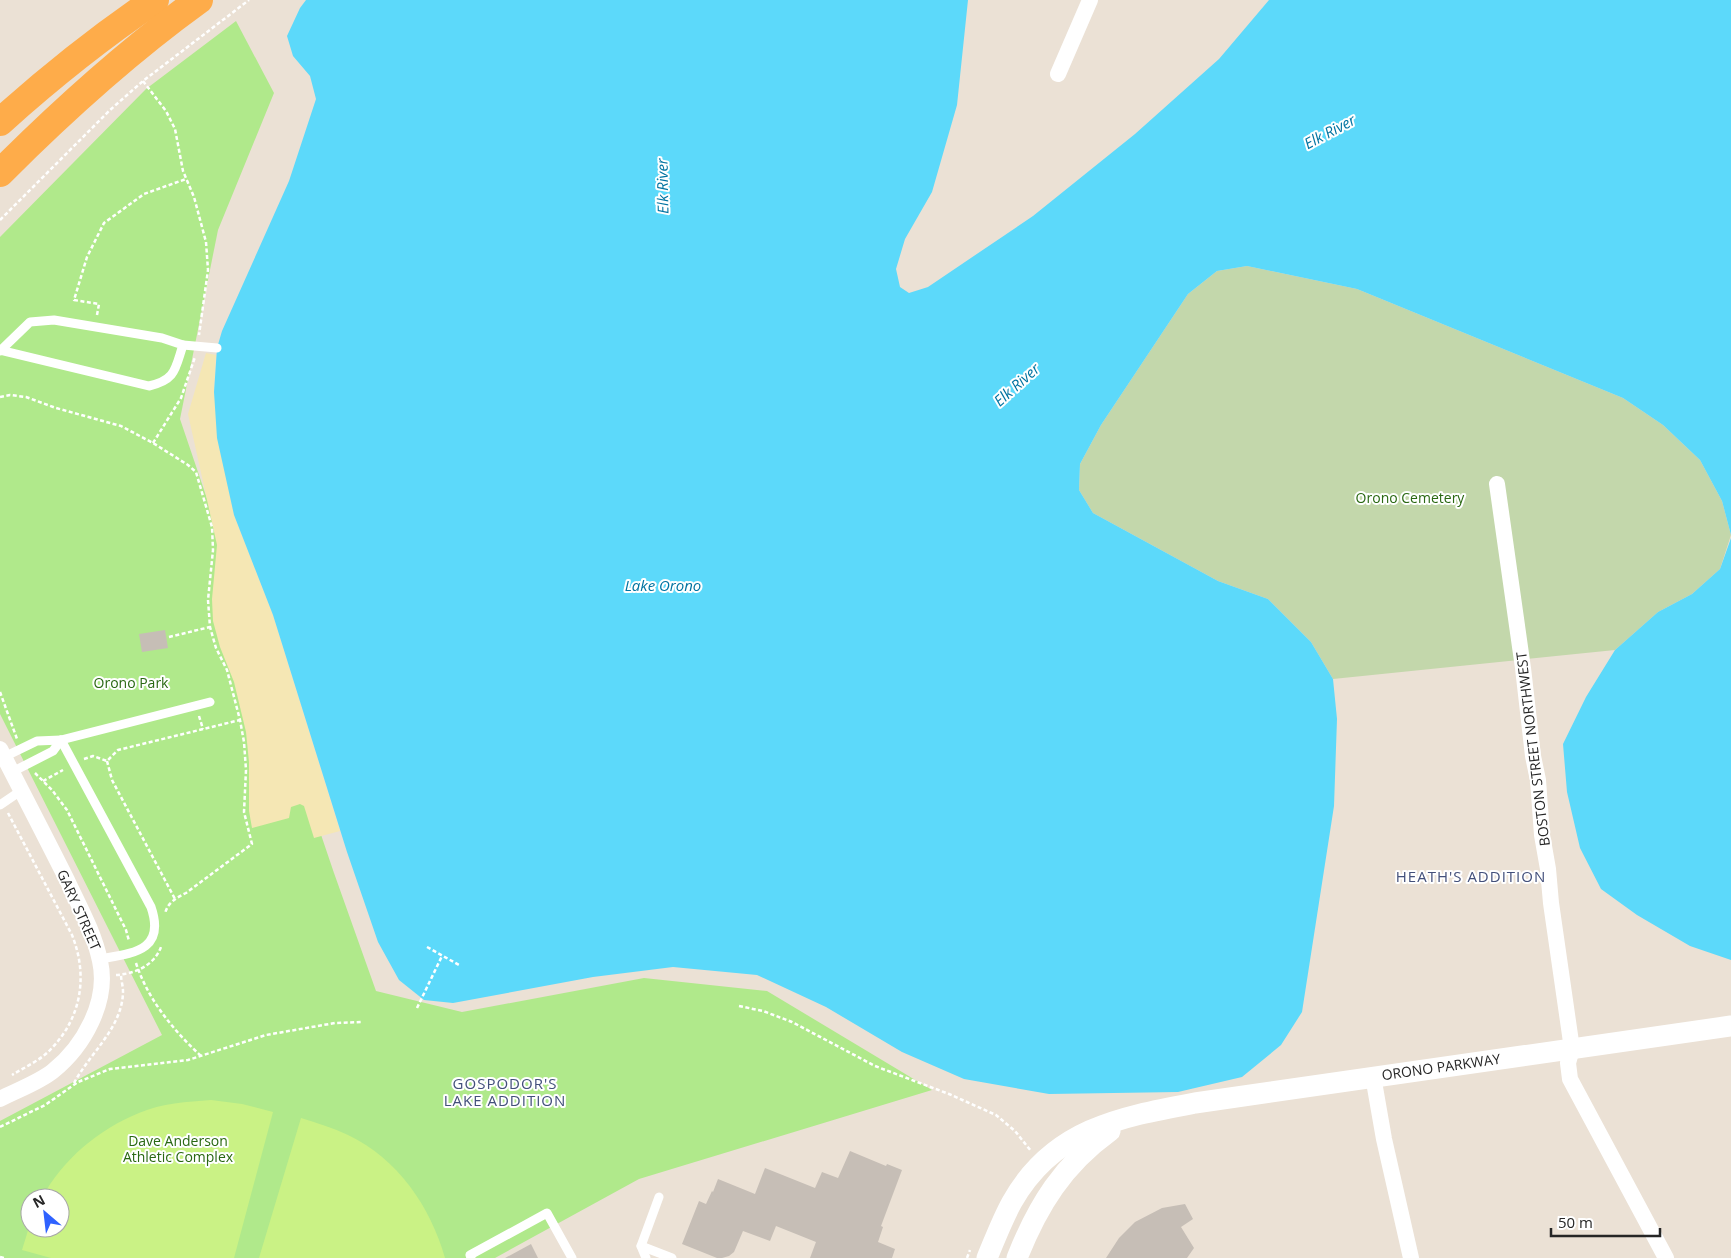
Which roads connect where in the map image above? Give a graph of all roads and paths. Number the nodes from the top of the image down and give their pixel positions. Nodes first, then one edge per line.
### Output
1 (155, 0) edge
2 (199, 0) edge
3 (249, 0) edge
4 (1090, 0) edge
5 (1058, 74) dead end
6 (143, 81) junction
7 (0, 122) edge
8 (0, 173) edge
9 (186, 179) junction
10 (0, 220) edge
11 (99, 304) dead end
12 (199, 336) dead end
13 (183, 345) junction
14 (217, 348) dead end
15 (0, 350) edge
16 (196, 352) dead end
17 (0, 397) edge
18 (153, 443) junction
19 (1497, 484) dead end
20 (210, 627) junction
21 (169, 637) dead end
22 (0, 692) edge
23 (210, 702) dead end
24 (240, 720) junction
25 (18, 740) dead end
26 (61, 740) junction
27 (2, 753) edge
28 (84, 759) dead end
29 (108, 760) junction
30 (66, 768) dead end
31 (33, 771) dead end
32 (12, 772) junction
33 (43, 781) junction
34 (22, 790) junction
35 (2, 805) edge
36 (175, 899) junction
37 (165, 916) dead end
38 (130, 942) dead end
39 (161, 943) dead end
40 (427, 948) dead end
41 (442, 956) junction
42 (100, 960) junction
43 (459, 965) dead end
44 (138, 970) junction
45 (114, 976) dead end
46 (739, 1006) dead end
47 (417, 1008) dead end
48 (361, 1022) dead end
49 (1731, 1026) edge
50 (1572, 1049) junction
51 (202, 1057) junction
52 (1373, 1076) junction
53 (7, 1078) dead end
54 (0, 1099) edge
55 (1151, 1111) junction
56 (0, 1127) edge
57 (1026, 1156) dead end
58 (659, 1197) dead end
59 (973, 1242) dead end
60 (640, 1246) junction
61 (0, 1256) edge
62 (4, 1258) edge
63 (472, 1258) edge
64 (572, 1258) edge
65 (646, 1258) edge
66 (672, 1258) edge
67 (967, 1258) edge
68 (988, 1258) edge
69 (1017, 1258) edge
70 (1411, 1258) edge
71 (1666, 1258) edge

1 - 7 highway
2 - 8 highway
3 - 6 path
4 - 5 street
6 - 9 path
6 - 10 path
9 - 11 path
9 - 12 path
13 - 14 lane
13 - 15 lane
13 - 15 lane
16 - 18 path
17 - 18 path
18 - 20 path
19 - 50 street, BOSTON STREET NORTHWEST
20 - 21 path
20 - 24 path
22 - 25 path
23 - 26 lane
24 - 29 path
24 - 36 path
26 - 27 lane
26 - 32 lane
26 - 42 lane
27 - 32 street, GARY STREET
28 - 29 path
29 - 36 path
30 - 33 path
31 - 33 path
32 - 34 street, GARY STREET
33 - 38 path
34 - 35 lane
34 - 42 street, GARY STREET
35 - 53 path
36 - 37 path
39 - 44 path
40 - 41 path
41 - 43 path
41 - 47 path
42 - 54 street, GARY STREET
44 - 45 path
44 - 51 path
46 - 57 path
48 - 51 path
49 - 50 street, ORONO PARKWAY
50 - 52 street, ORONO PARKWAY
50 - 71 street, BOSTON STREET NORTHWEST
51 - 56 path
52 - 55 street, ORONO PARKWAY
52 - 70 street
55 - 68 street
55 - 69 street
58 - 60 lane
59 - 67 path
60 - 65 lane
60 - 66 lane
61 - 62 path
63 - 64 lane

